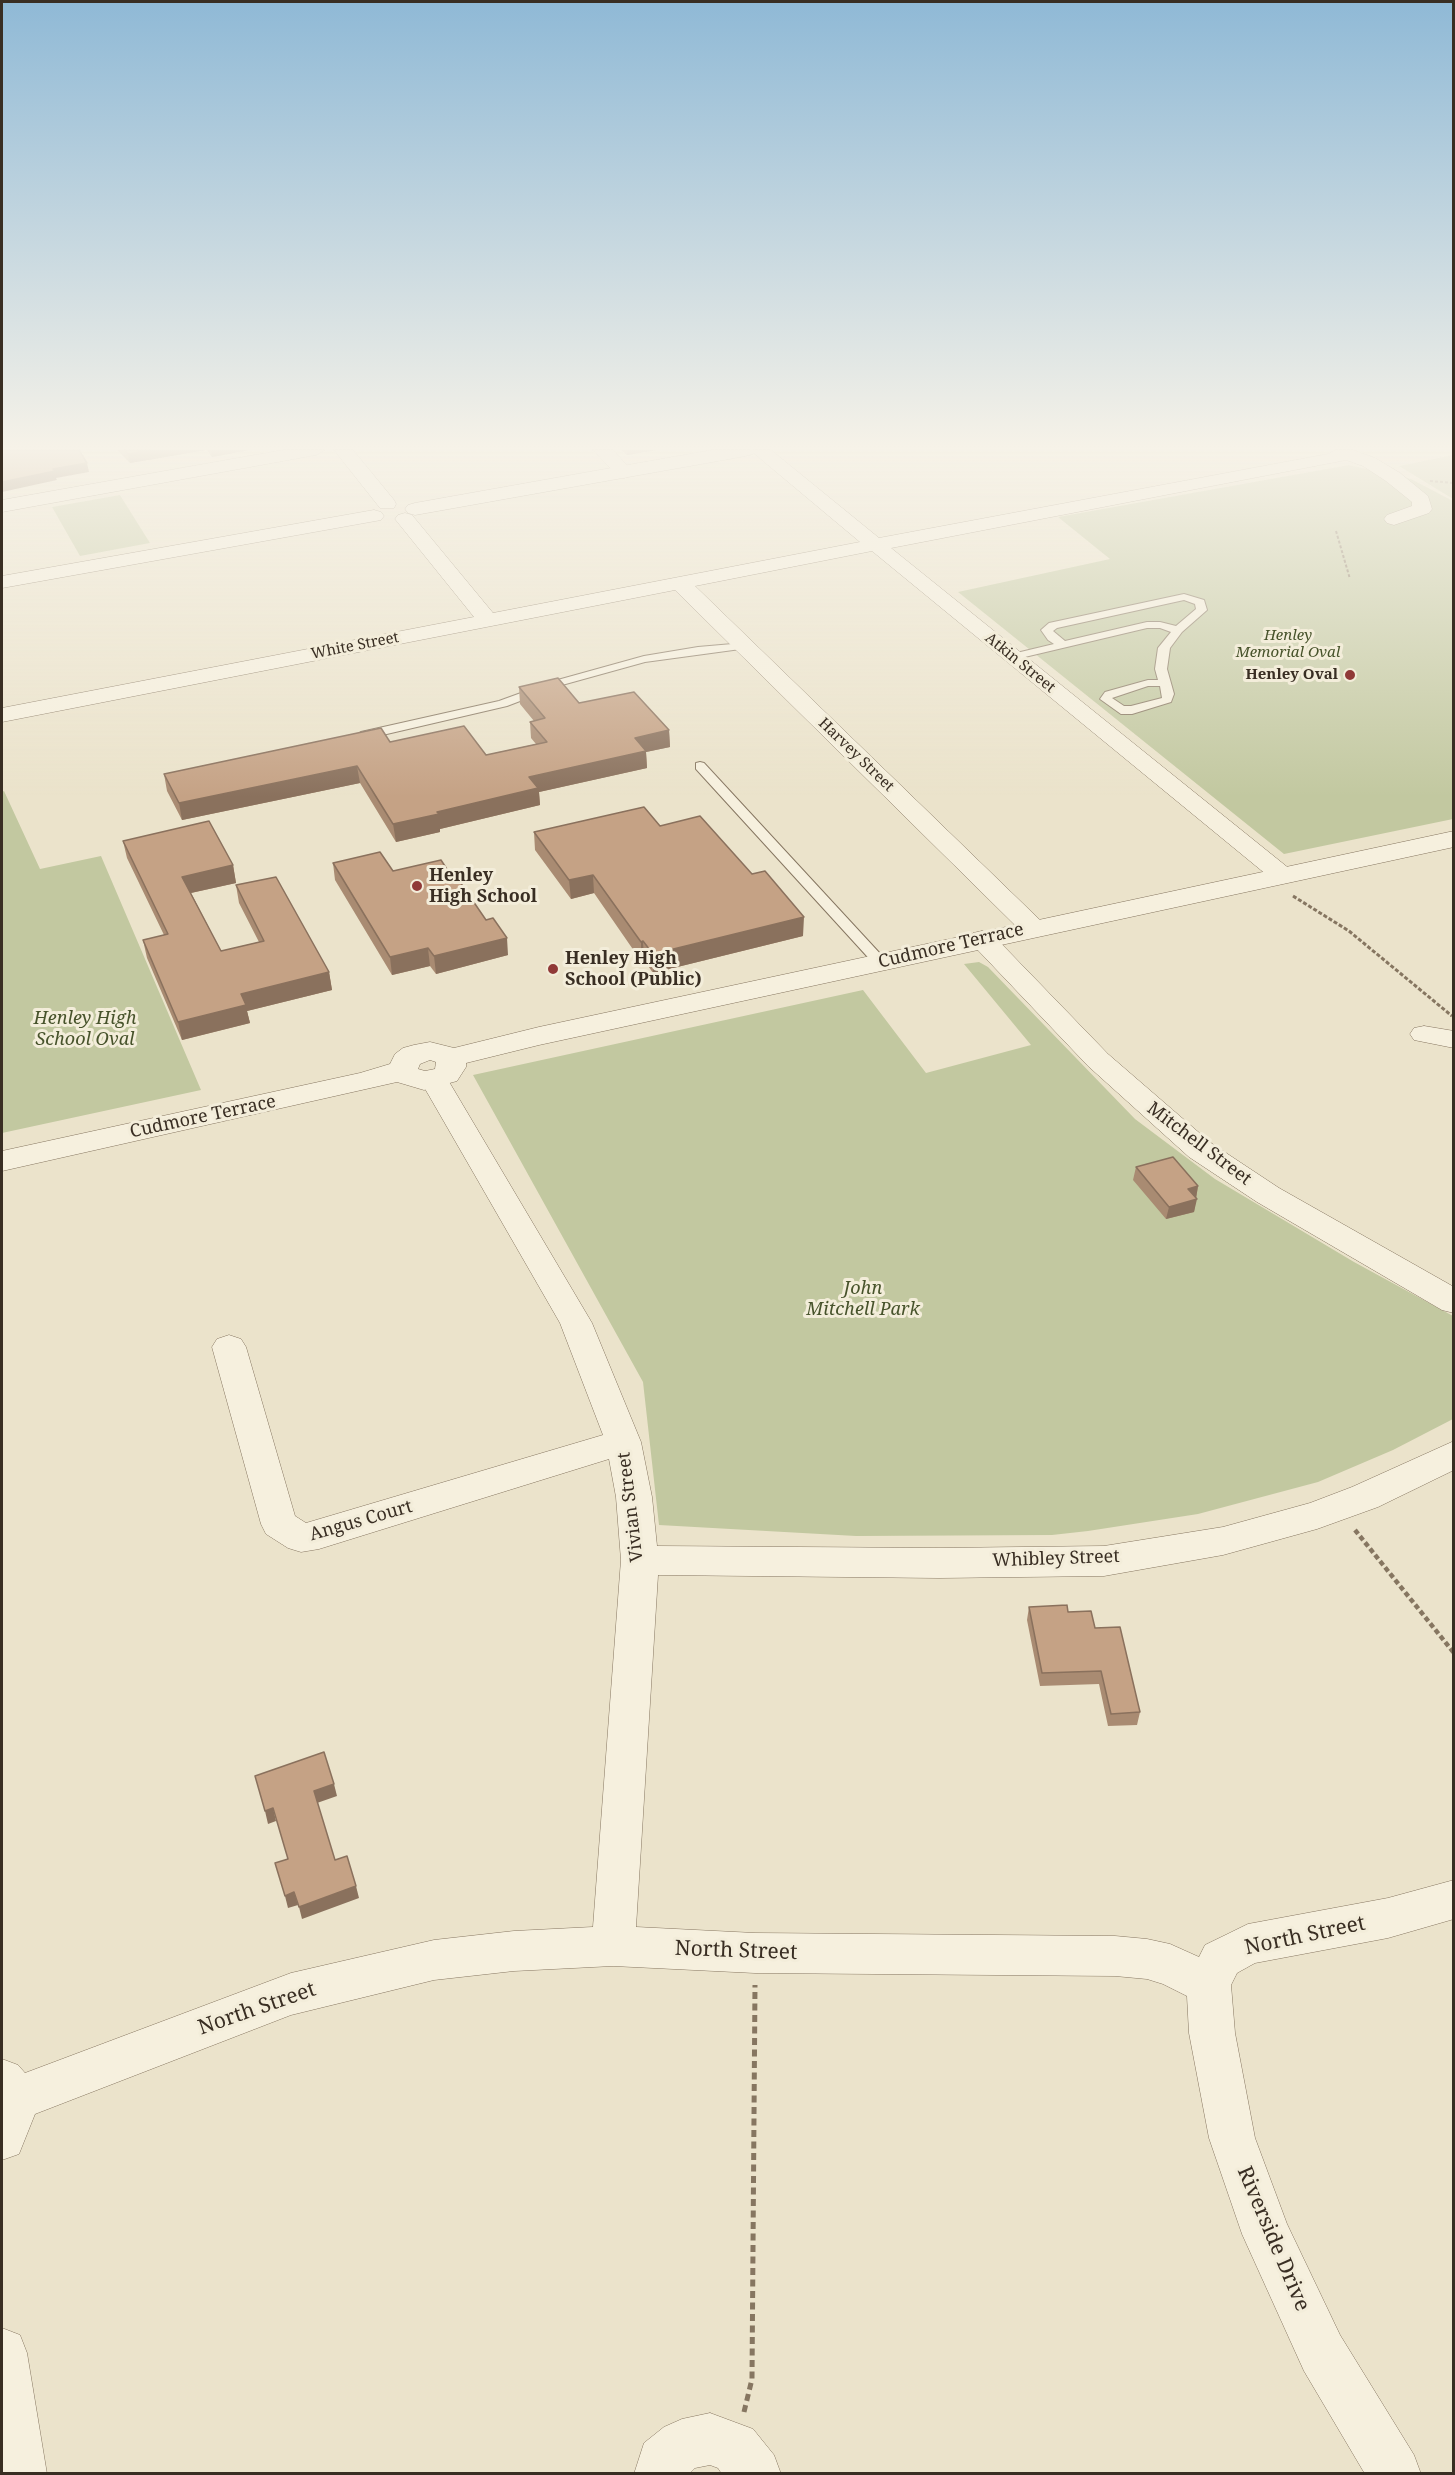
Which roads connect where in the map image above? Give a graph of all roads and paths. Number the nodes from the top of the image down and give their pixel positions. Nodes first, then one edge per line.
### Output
1 (89, 566) edge
2 (448, 566) edge
3 (769, 566) edge
4 (899, 566) edge
5 (1346, 566) edge
6 (1350, 579) dead end
7 (2, 582) edge
8 (680, 583) junction
9 (488, 620) junction
10 (1178, 630) junction
11 (1062, 645) junction
12 (744, 646) junction
13 (1012, 657) junction
14 (1165, 683) junction
15 (2, 715) edge
16 (345, 739) edge
17 (700, 766) dead end
18 (1454, 839) edge
19 (1282, 875) junction
20 (1033, 928) junction
21 (982, 939) junction
22 (880, 962) junction
23 (1454, 1018) edge
24 (1424, 1034) dead end
25 (1454, 1040) edge
26 (429, 1069) junction
27 (2, 1161) edge
28 (1454, 1302) edge
29 (229, 1347) dead end
30 (623, 1442) junction
31 (1454, 1454) edge
32 (1354, 1529) dead end
33 (640, 1560) junction
34 (1454, 1653) edge
35 (1454, 1899) edge
36 (613, 1946) junction
37 (755, 1953) junction
38 (1209, 1983) junction
39 (5, 2106) edge
40 (2, 2353) edge
41 (745, 2460) edge
42 (21, 2474) edge
43 (660, 2474) edge
44 (1395, 2474) edge

1 - 7 street
2 - 9 street
3 - 8 street, White Street
4 - 13 street, Atkin Street
5 - 6 path
8 - 9 street, White Street
8 - 12 street, Harvey Street
9 - 15 street, White Street
10 - 11 lane
10 - 11 lane
10 - 14 lane
11 - 13 lane
12 - 16 lane
12 - 20 street, Harvey Street
13 - 19 street, Atkin Street
14 - 14 lane
17 - 22 lane
18 - 19 street, Cudmore Terrace
19 - 20 street, Cudmore Terrace
19 - 23 path
20 - 21 street, Cudmore Terrace
21 - 22 street, Cudmore Terrace
21 - 28 street, Mitchell Street
22 - 26 street, Cudmore Terrace
24 - 25 street
26 - 27 street, Cudmore Terrace
26 - 30 street, Vivian Street
29 - 30 street, Angus Court
30 - 33 street, Vivian Street
31 - 33 street, Whibley Street
32 - 34 path
33 - 36 street, Vivian Street
35 - 38 street, North Street
36 - 37 street, North Street
36 - 39 street, North Street
37 - 38 street, North Street
37 - 41 path
38 - 44 street, Riverside Drive
40 - 42 street
41 - 43 street

